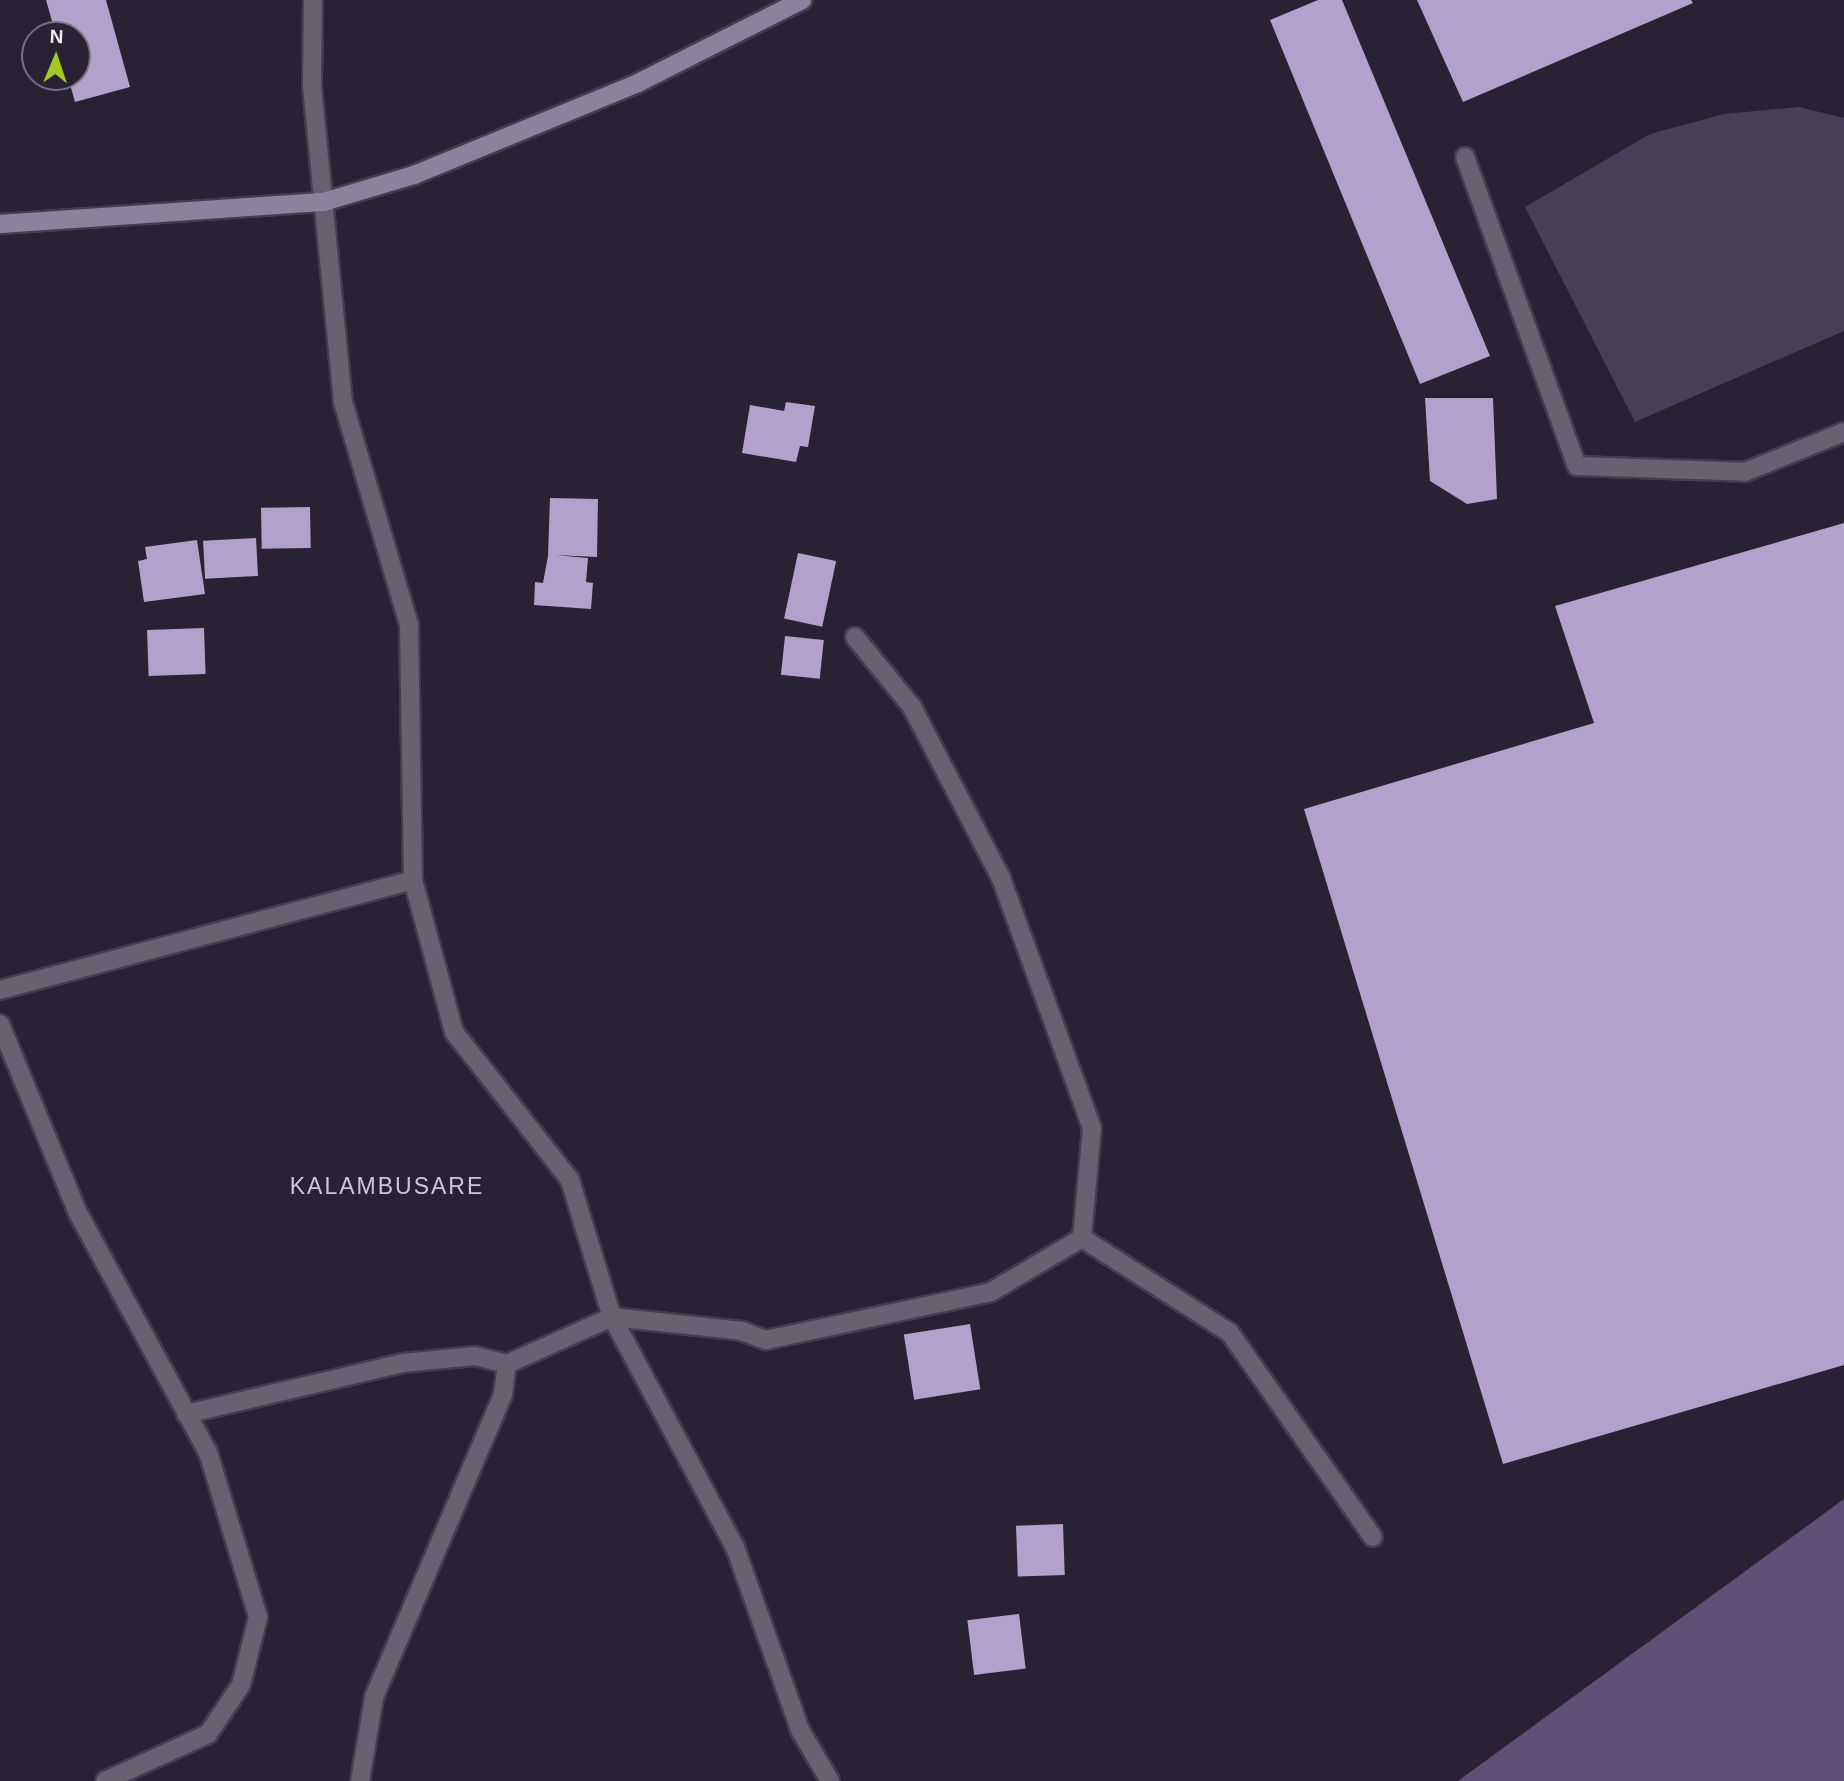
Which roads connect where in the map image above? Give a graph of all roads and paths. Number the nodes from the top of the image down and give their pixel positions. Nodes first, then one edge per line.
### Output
1 (313, 0) edge
2 (802, 0) edge
3 (1465, 157) dead end
4 (323, 202) junction
5 (0, 223) edge
6 (1844, 432) edge
7 (855, 637) dead end
8 (413, 880) junction
9 (0, 990) edge
10 (0, 1024) edge
11 (1082, 1238) junction
12 (612, 1317) junction
13 (507, 1364) junction
14 (186, 1414) junction
15 (1373, 1537) dead end
16 (105, 1781) edge
17 (360, 1781) edge
18 (830, 1781) edge

1 - 4 street
2 - 4 street
3 - 6 street
4 - 5 street
4 - 8 street
7 - 11 street
8 - 9 street
8 - 12 street
10 - 14 street
11 - 12 street
11 - 15 street
12 - 13 street
12 - 18 street
13 - 14 street
13 - 17 street
14 - 16 street

